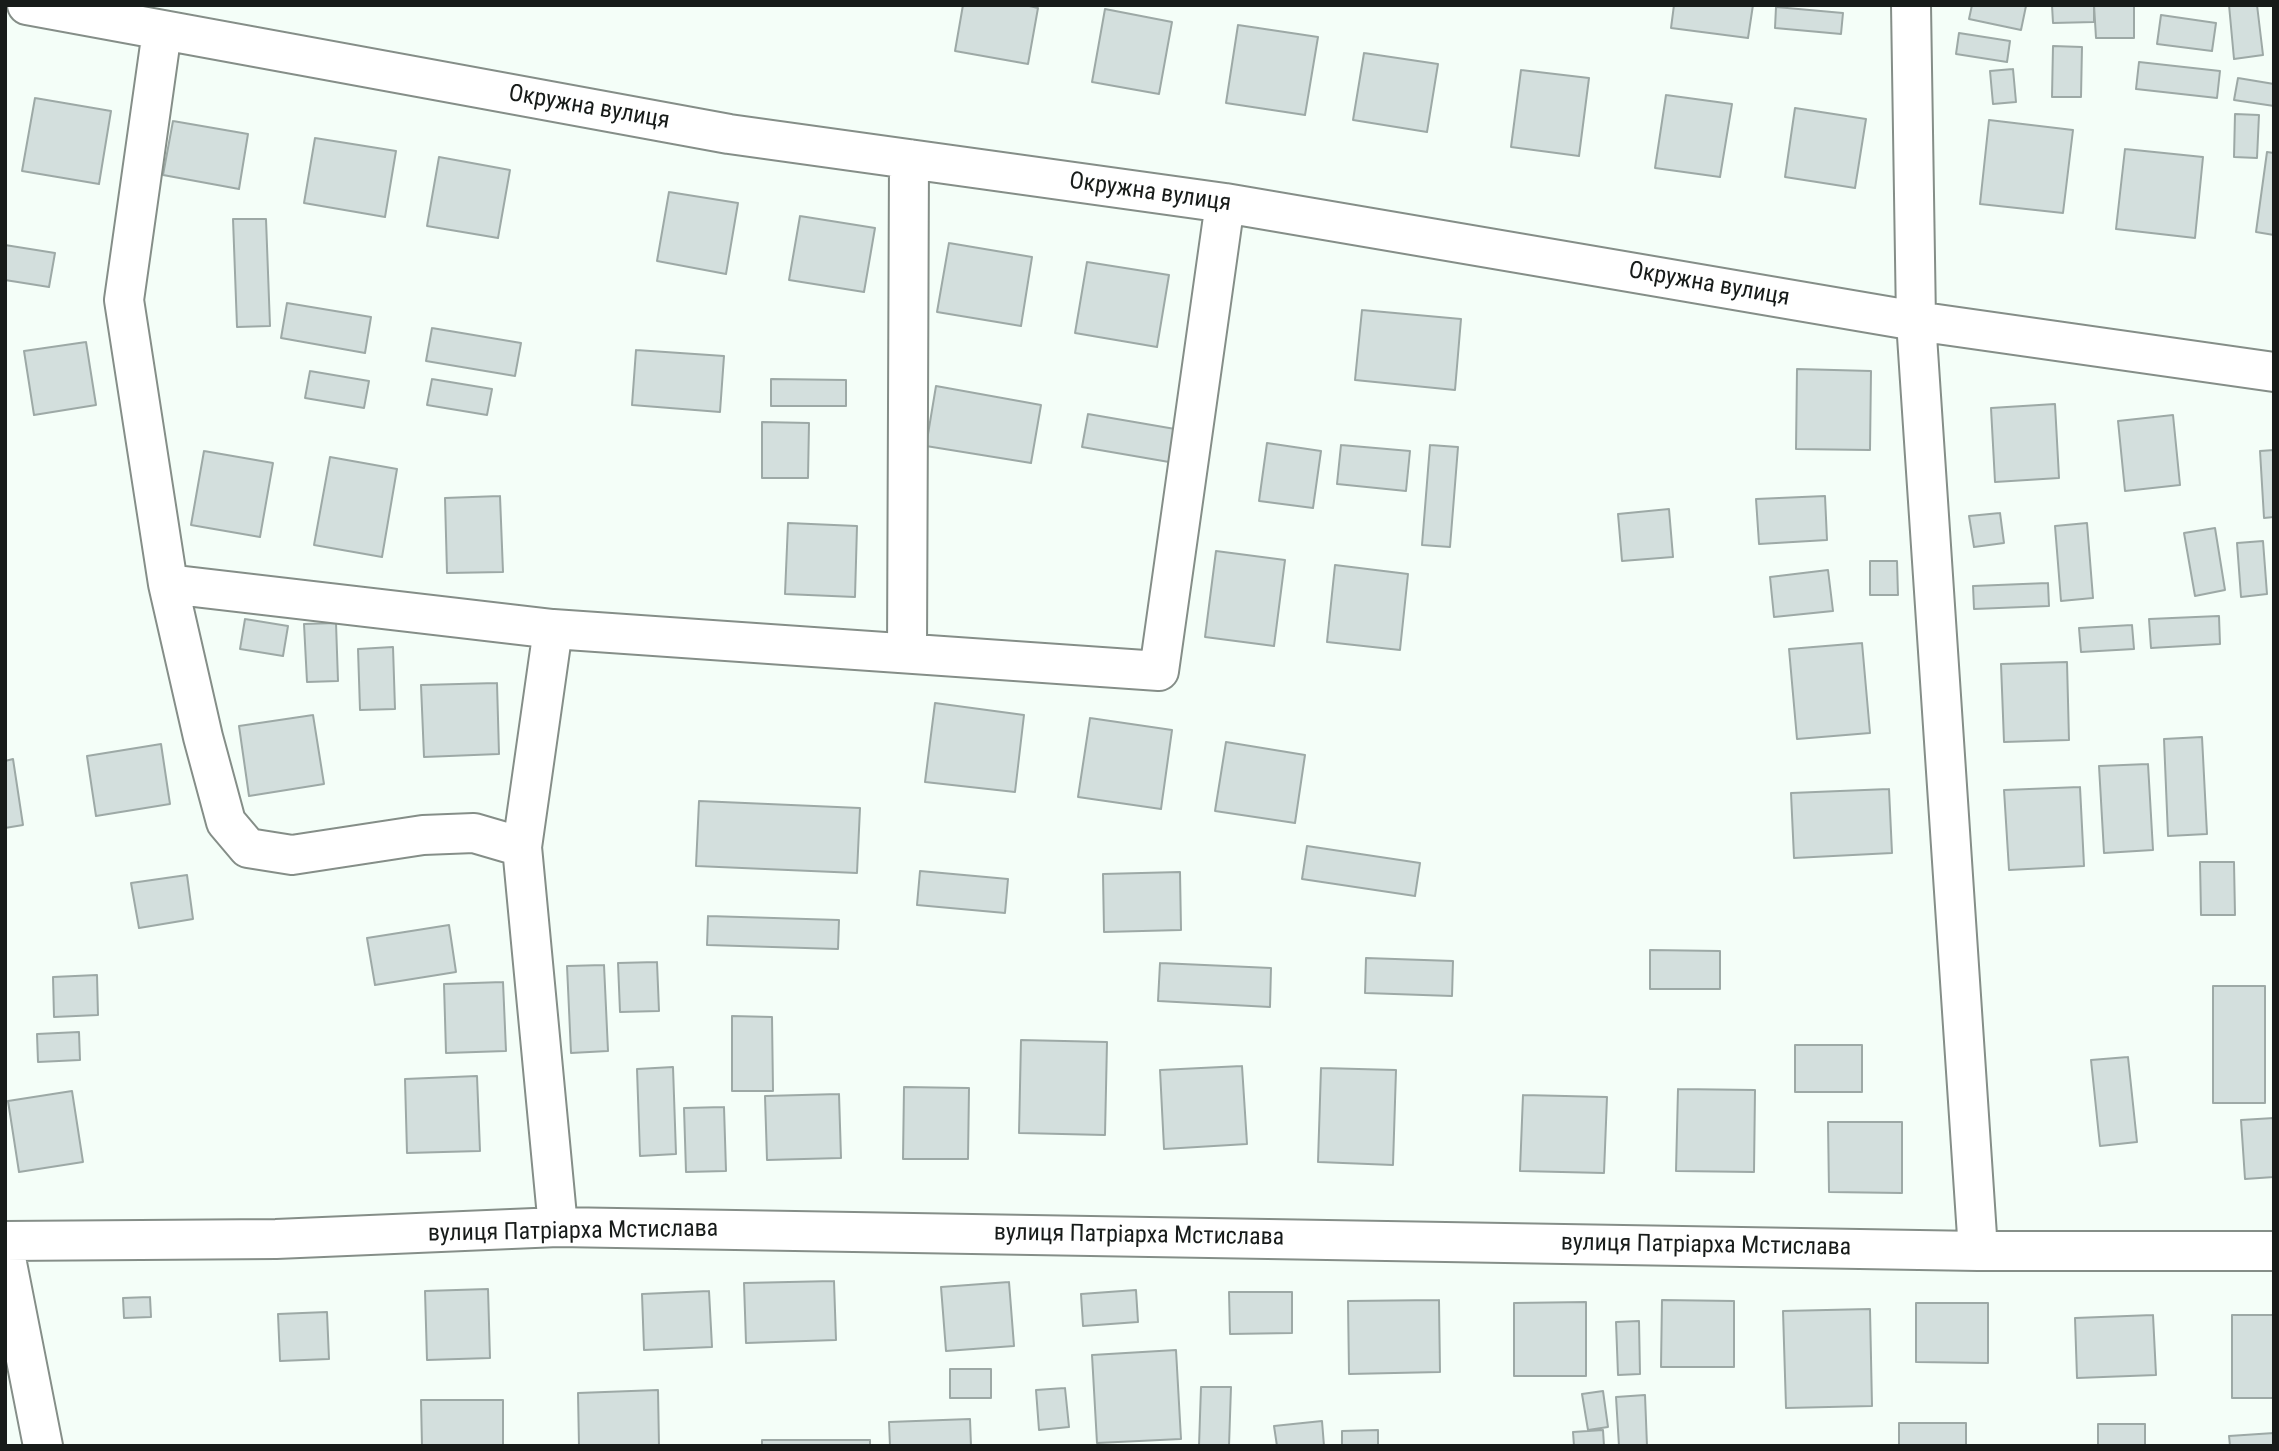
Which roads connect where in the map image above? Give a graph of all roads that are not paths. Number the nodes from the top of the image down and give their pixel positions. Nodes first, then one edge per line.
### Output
1 (27, 5) edge
2 (1912, 5) edge
3 (162, 31) junction
4 (909, 159) junction
5 (1225, 203) junction
6 (1916, 321) junction
7 (2274, 372) edge
8 (168, 584) junction
9 (553, 629) junction
10 (907, 653) junction
11 (522, 847) junction
12 (558, 1227) junction
13 (5, 1241) edge
14 (1978, 1251) junction
15 (2274, 1251) edge
16 (5, 1253) edge
17 (43, 1446) edge

1 - 3 street, Окружна вулиця
2 - 6 street
3 - 4 street, Окружна вулиця
3 - 8 street
4 - 5 street, Окружна вулиця
4 - 10 street
5 - 6 street, Окружна вулиця
5 - 10 street
6 - 7 street, Окружна вулиця
6 - 14 street
8 - 9 street
8 - 11 street
9 - 10 street
9 - 11 street
11 - 12 street
12 - 13 street, вулиця Патріарха Мстислава
12 - 14 street, вулиця Патріарха Мстислава
14 - 15 street, вулиця Патріарха Мстислава
16 - 17 street

